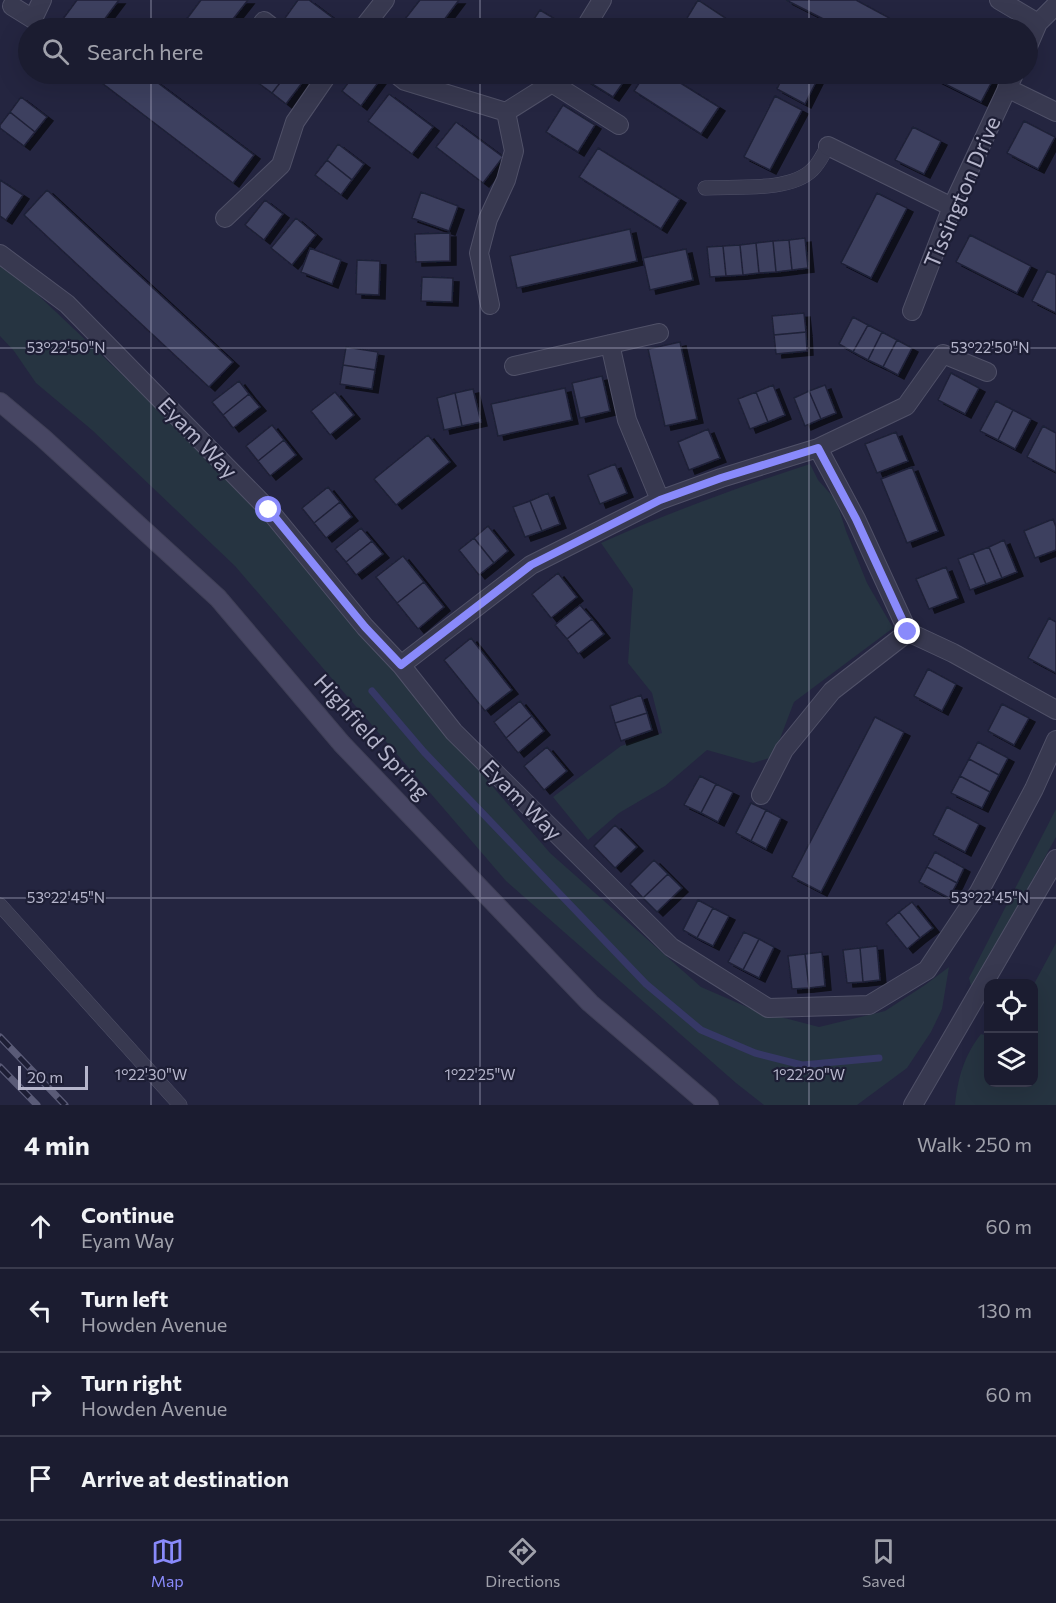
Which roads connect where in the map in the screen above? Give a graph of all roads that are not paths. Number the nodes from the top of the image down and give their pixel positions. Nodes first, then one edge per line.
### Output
1 (42, 0) edge
2 (385, 0) edge
3 (602, 0) edge
4 (999, 0) edge
5 (1056, 5) edge
6 (12, 6) dead end
7 (28, 18) edge
8 (38, 18) edge
9 (371, 18) edge
10 (591, 18) edge
11 (1030, 18) edge
12 (1038, 23) edge
13 (321, 84) edge
14 (415, 84) edge
15 (546, 84) edge
16 (563, 84) edge
17 (1009, 84) edge
18 (1014, 84) edge
19 (506, 112) junction
20 (1056, 112) edge
21 (619, 124) dead end
22 (828, 146) joint
23 (705, 188) dead end
24 (952, 207) junction
25 (225, 218) dead end
26 (0, 254) edge
27 (490, 305) dead end
28 (912, 311) dead end
29 (659, 333) dead end
30 (610, 344) junction
31 (514, 366) dead end
32 (987, 372) dead end
33 (0, 402) edge
34 (818, 448) junction
35 (660, 500) junction
36 (908, 632) junction
37 (401, 665) junction
38 (1056, 710) edge
39 (1056, 740) edge
40 (761, 795) dead end
41 (1056, 859) edge
42 (0, 905) edge
43 (180, 1105) edge
44 (709, 1105) edge
45 (912, 1105) edge

1 - 8 street
2 - 9 street
3 - 10 street
4 - 11 street
5 - 12 street
6 - 7 street
13 - 25 street
14 - 19 street
15 - 19 street
16 - 21 street
17 - 24 street, Tissington Drive
18 - 20 street
19 - 27 street
22 - 23 lane
22 - 24 street
24 - 28 street, Tissington Drive
26 - 37 street, Eyam Way
29 - 30 street
30 - 31 street
30 - 35 street
32 - 34 street
33 - 44 main road, Highfield Spring
34 - 35 street
34 - 36 street
35 - 37 street
36 - 38 street
36 - 40 street
37 - 39 street, Eyam Way
41 - 45 street
42 - 43 lane

